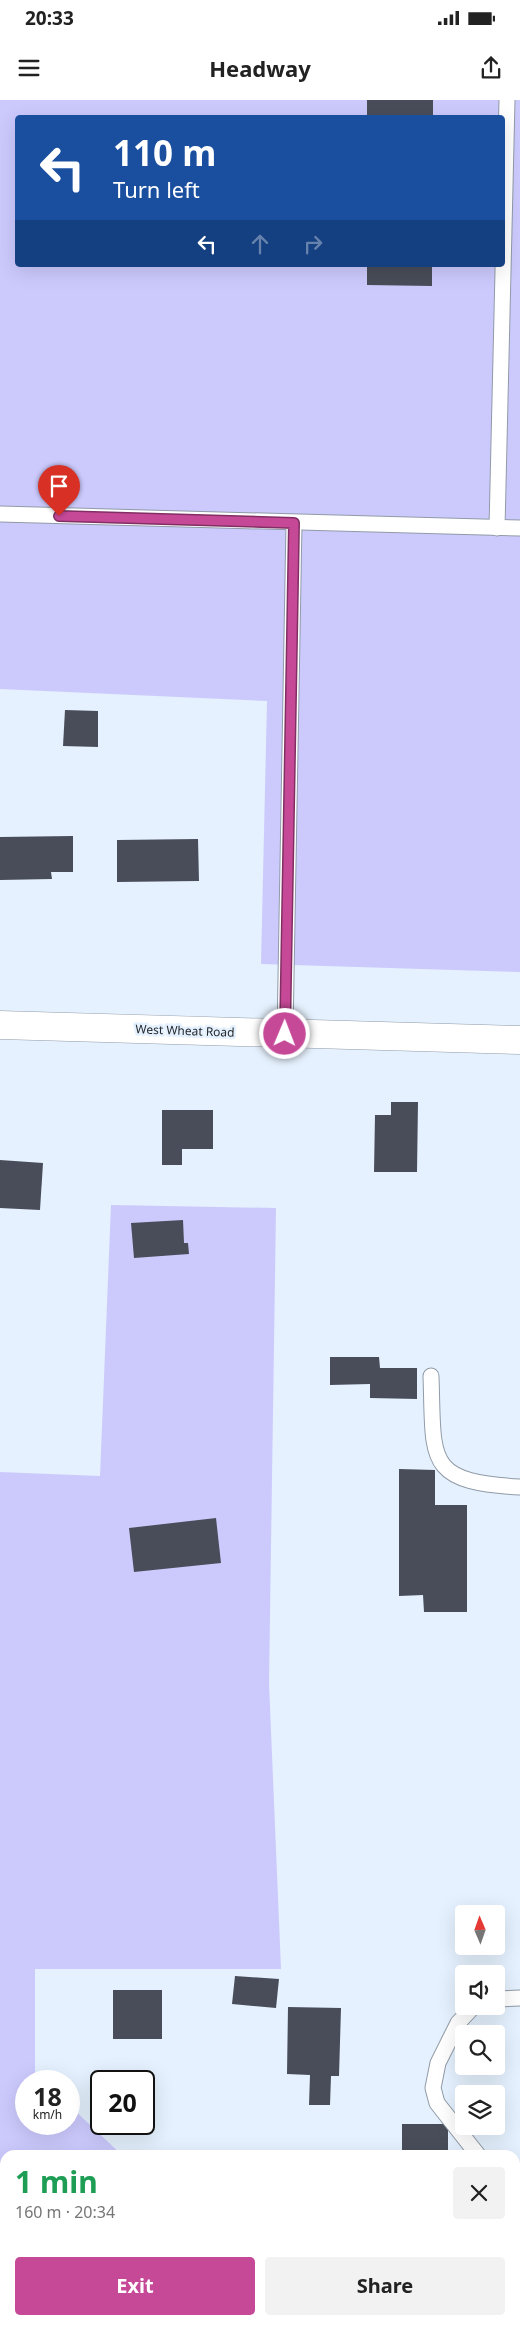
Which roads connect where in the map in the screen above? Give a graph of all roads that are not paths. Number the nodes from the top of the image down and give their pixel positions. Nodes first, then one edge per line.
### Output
1 (507, 100) edge
2 (505, 186) edge
3 (503, 267) edge
4 (0, 514) edge
5 (294, 523) junction
6 (497, 528) junction
7 (520, 528) edge
8 (0, 1025) edge
9 (285, 1034) junction
10 (520, 1040) edge
11 (431, 1376) dead end
12 (520, 1486) edge
13 (520, 1998) edge
14 (505, 1999) edge
15 (466, 2015) edge
16 (474, 2150) edge

1 - 2 lane
3 - 6 lane
4 - 5 lane
5 - 6 lane
5 - 9 lane
6 - 7 lane
8 - 9 street, West Wheat Road
9 - 10 street, West Wheat Road
11 - 12 lane
13 - 14 lane
15 - 16 lane

